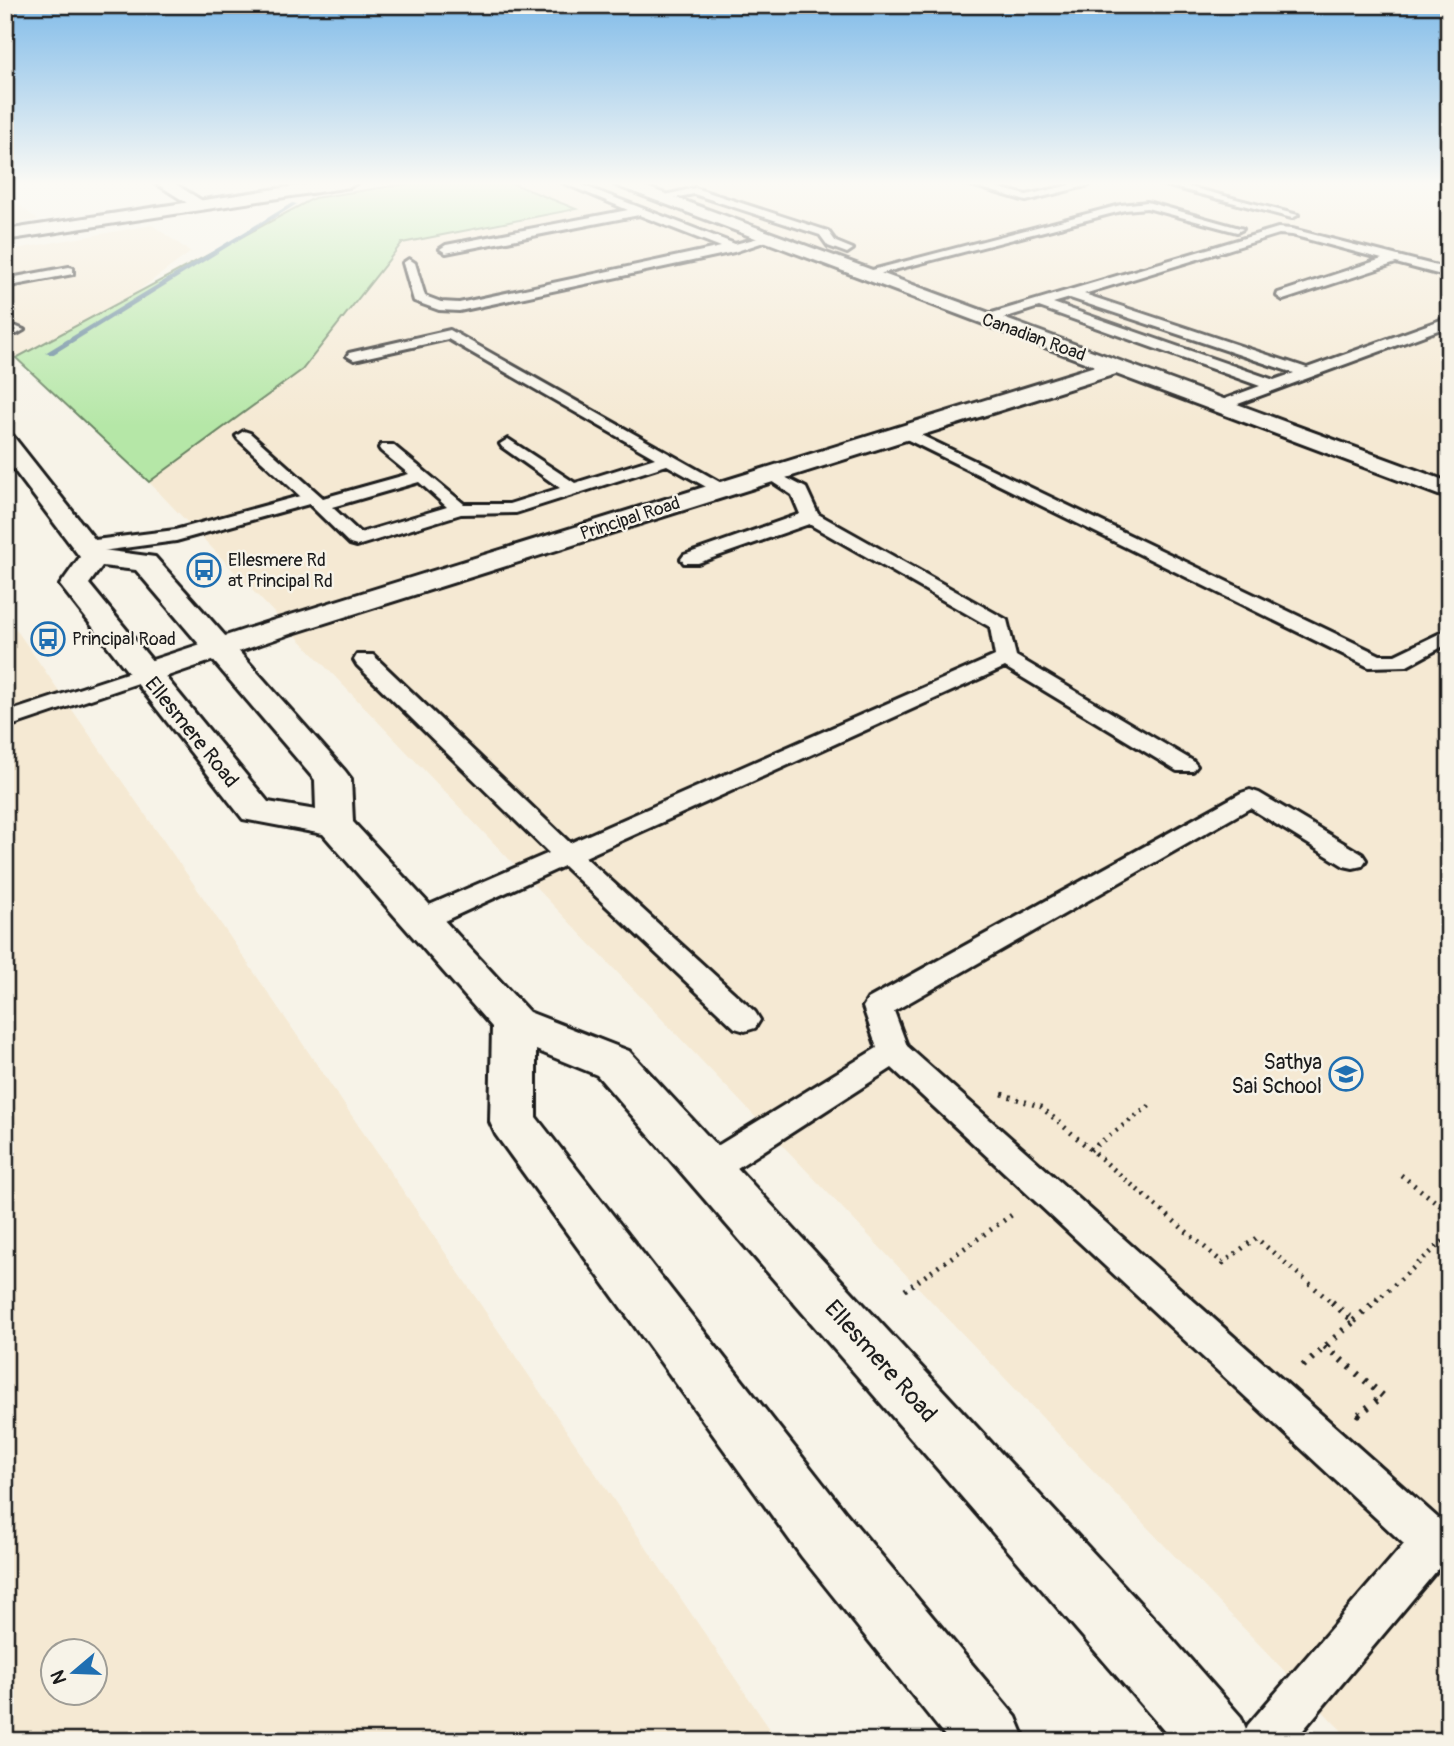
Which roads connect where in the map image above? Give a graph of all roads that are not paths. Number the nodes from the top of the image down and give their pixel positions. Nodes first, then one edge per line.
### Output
1 (409, 263) dead end
2 (662, 263) edge
3 (836, 263) edge
4 (904, 263) edge
5 (1171, 263) edge
6 (1381, 263) edge
7 (1412, 263) edge
8 (69, 271) dead end
9 (1449, 273) edge
10 (863, 274) junction
11 (5, 283) edge
12 (1071, 294) junction
13 (1283, 296) dead end
14 (1039, 303) junction
15 (987, 319) junction
16 (1449, 321) edge
17 (354, 356) dead end
18 (1116, 367) junction
19 (1307, 373) junction
20 (1273, 385) junction
21 (1219, 406) junction
22 (906, 433) junction
23 (244, 436) dead end
24 (5, 442) edge
25 (508, 444) dead end
26 (387, 448) dead end
27 (669, 459) junction
28 (771, 475) junction
29 (422, 476) junction
30 (573, 489) junction
31 (723, 489) junction
32 (1449, 491) edge
33 (316, 501) junction
34 (460, 509) junction
35 (810, 517) junction
36 (91, 552) junction
37 (691, 559) dead end
38 (1449, 635) edge
39 (216, 648) junction
40 (1006, 659) junction
41 (365, 660) dead end
42 (145, 673) junction
43 (5, 721) edge
44 (1185, 766) dead end
45 (335, 825) junction
46 (566, 854) junction
47 (1353, 860) dead end
48 (421, 920) junction
49 (745, 1020) dead end
50 (514, 1023) junction
51 (894, 1052) junction
52 (708, 1169) junction
53 (992, 1741) edge
54 (1217, 1741) edge
55 (1264, 1741) edge

1 - 2 lane
3 - 10 main road, Canadian Road
4 - 10 lane
5 - 12 lane
6 - 13 lane
7 - 9 lane
8 - 11 lane
10 - 15 main road, Canadian Road
12 - 14 lane
12 - 19 lane
14 - 15 lane
14 - 20 lane
15 - 18 main road, Canadian Road
16 - 19 lane
17 - 27 lane
18 - 21 main road, Canadian Road
18 - 22 main road, Principal Road
19 - 20 lane
20 - 21 lane
21 - 32 main road, Canadian Road
22 - 28 main road, Principal Road
22 - 38 lane
23 - 33 lane
24 - 36 main road
25 - 30 lane
26 - 29 lane
27 - 30 lane
27 - 31 lane
28 - 31 main road, Principal Road
28 - 35 lane
29 - 33 lane
29 - 34 lane
30 - 34 lane
31 - 39 main road, Principal Road
33 - 34 lane
33 - 36 lane
35 - 37 lane
35 - 40 lane
36 - 39 main road
36 - 42 main road, Ellesmere Road
39 - 42 main road, Principal Road
39 - 45 main road
40 - 44 lane
40 - 46 lane
41 - 46 lane
42 - 43 lane
42 - 45 main road, Ellesmere Road
45 - 48 main road, Ellesmere Road
46 - 48 lane
46 - 49 lane
47 - 51 lane
48 - 50 main road, Ellesmere Road
50 - 52 main road, Ellesmere Road
50 - 53 main road
51 - 52 lane
51 - 55 lane
52 - 54 main road, Ellesmere Road

